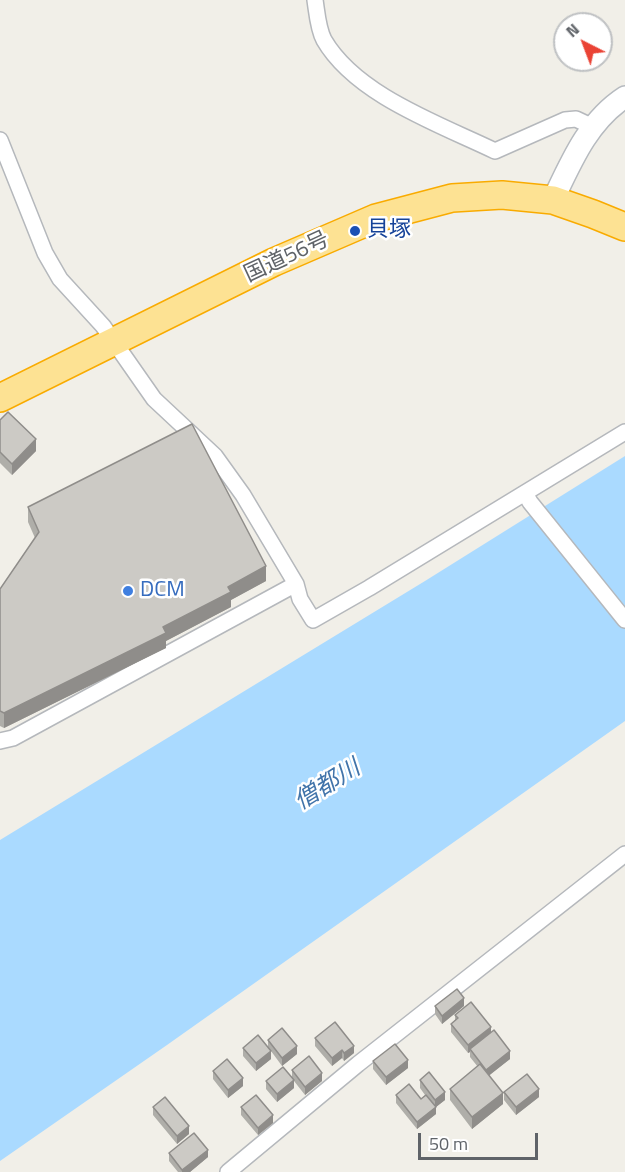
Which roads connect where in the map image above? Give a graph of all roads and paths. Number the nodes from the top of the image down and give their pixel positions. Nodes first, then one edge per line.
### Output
1 (315, 0) edge
2 (625, 97) edge
3 (592, 127) junction
4 (0, 140) edge
5 (553, 200) junction
6 (625, 227) edge
7 (114, 341) junction
8 (0, 398) edge
9 (625, 432) edge
10 (528, 497) junction
11 (296, 584) junction
12 (625, 620) edge
13 (0, 741) edge
14 (625, 855) edge
15 (228, 1172) edge

1 - 3 street
2 - 3 street
3 - 5 street
4 - 7 street
5 - 6 highway, 国道56号
5 - 7 highway, 国道56号
7 - 8 highway, 国道56号
7 - 11 street
9 - 10 street
10 - 11 street
10 - 12 street
11 - 13 street
14 - 15 street

